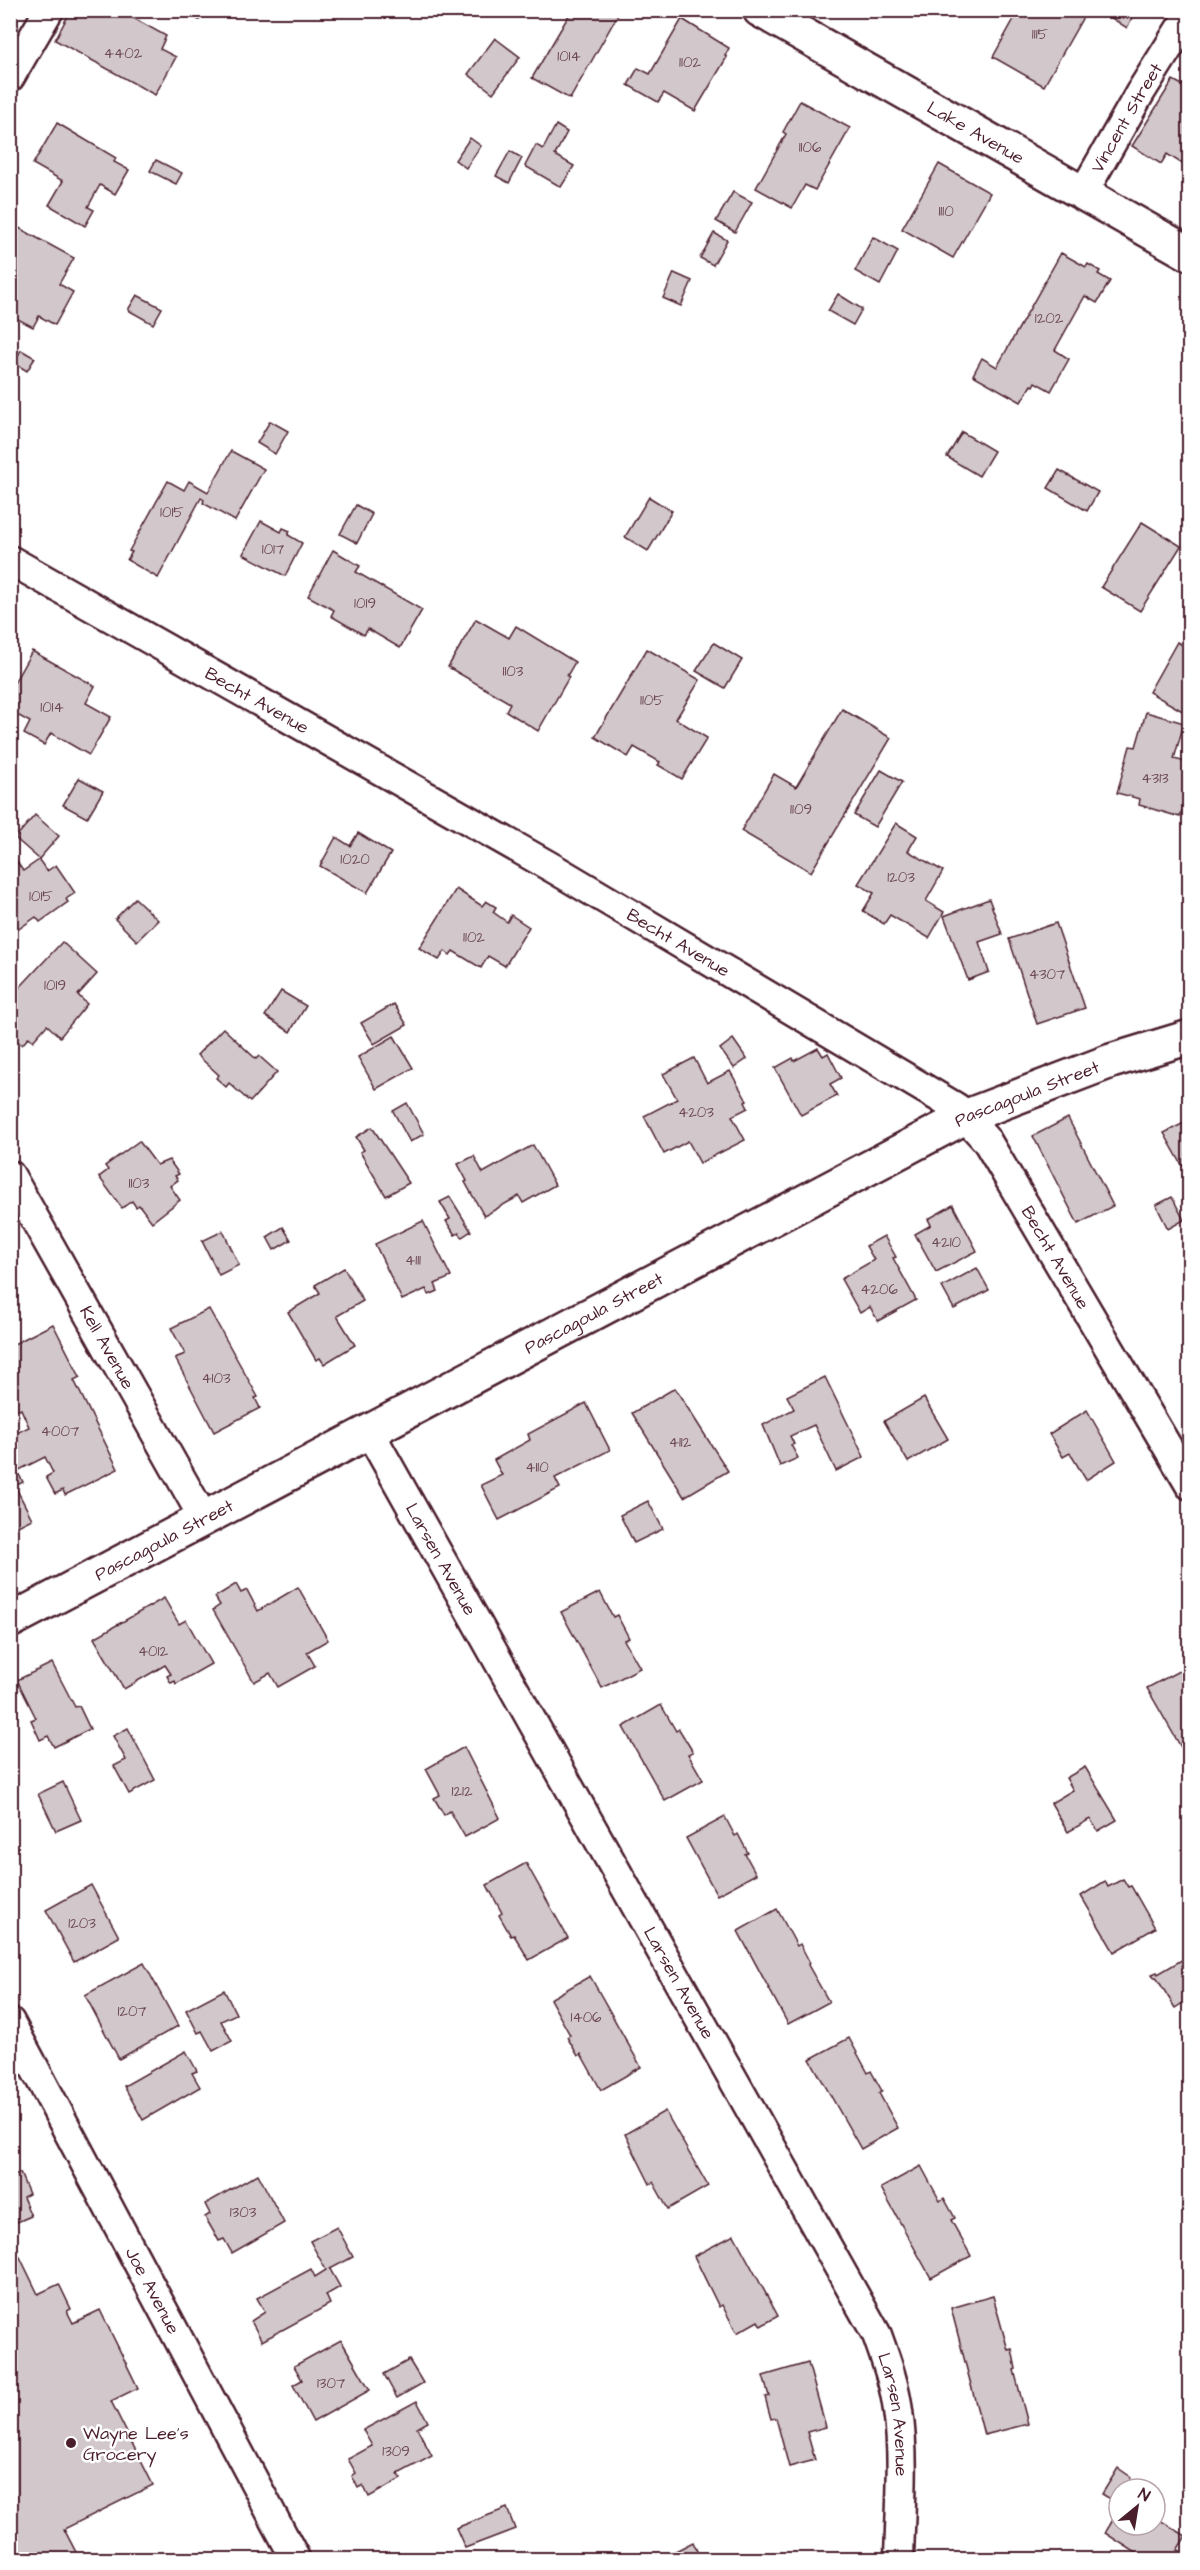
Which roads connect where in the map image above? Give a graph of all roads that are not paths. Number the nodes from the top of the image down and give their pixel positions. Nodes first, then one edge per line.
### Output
1 (49, 10) edge
2 (760, 10) edge
3 (1190, 13) edge
4 (10, 77) edge
5 (1083, 193) junction
6 (1190, 254) edge
7 (10, 560) edge
8 (1190, 1037) edge
9 (967, 1116) junction
10 (10, 1175) edge
11 (369, 1431) junction
12 (1190, 1485) edge
13 (204, 1519) junction
14 (10, 1621) edge
15 (10, 2022) edge
16 (296, 2559) edge
17 (899, 2559) edge

1 - 4 street
2 - 5 street, Lake Avenue
3 - 5 street, Vincent Street
5 - 6 street, Lake Avenue
7 - 9 street, Becht Avenue
8 - 9 street, Pascagoula Street
9 - 11 street, Pascagoula Street
9 - 12 street, Becht Avenue
10 - 13 street, Kell Avenue
11 - 13 street, Pascagoula Street
11 - 17 street, Larsen Avenue
13 - 14 street, Pascagoula Street
15 - 16 street, Joe Avenue

